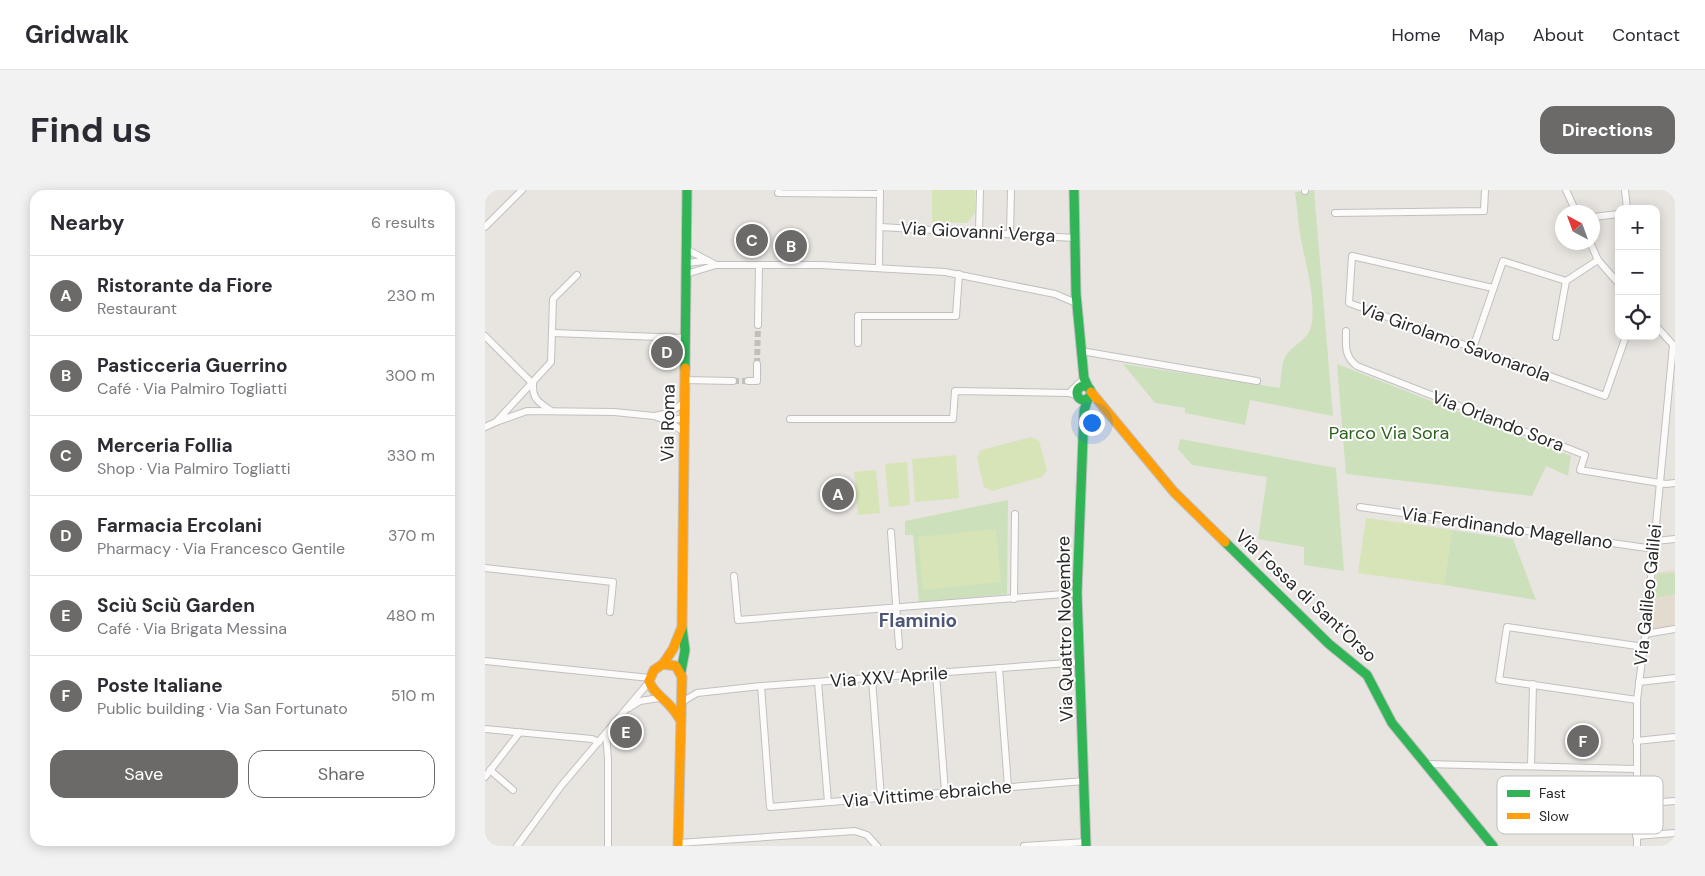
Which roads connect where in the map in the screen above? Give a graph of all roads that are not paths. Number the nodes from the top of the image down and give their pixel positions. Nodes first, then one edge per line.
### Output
1 (522, 190) edge
2 (687, 190) edge
3 (980, 190) edge
4 (1011, 190) edge
5 (1074, 190) edge
6 (1485, 190) edge
7 (1566, 190) edge
8 (1625, 190) edge
9 (779, 191) edge
10 (880, 192) edge
11 (1573, 205) edge
12 (1627, 205) edge
13 (1335, 213) dead end
14 (1615, 214) edge
15 (1600, 216) edge
16 (880, 226) junction
17 (485, 227) edge
18 (979, 232) junction
19 (1010, 234) junction
20 (1076, 238) junction
21 (686, 249) junction
22 (1594, 250) edge
23 (1598, 260) junction
24 (706, 261) junction
25 (686, 263) junction
26 (716, 265) junction
27 (759, 265) junction
28 (879, 267) junction
29 (685, 274) junction
30 (959, 274) junction
31 (577, 275) dead end
32 (1615, 279) edge
33 (1566, 282) junction
34 (1493, 288) junction
35 (1076, 298) junction
36 (758, 325) tunnel mouth
37 (1660, 330) edge
38 (1346, 331) dead end
39 (553, 333) junction
40 (485, 336) edge
41 (1556, 336) dead end
42 (686, 338) junction
43 (1625, 340) edge
44 (858, 343) dead end
45 (1674, 346) edge
46 (1473, 348) junction
47 (1081, 351) junction
48 (757, 364) tunnel mouth
49 (1084, 378) junction
50 (685, 380) junction
51 (733, 381) tunnel mouth
52 (748, 381) dead end
53 (1257, 381) dead end
54 (533, 384) junction
55 (1069, 393) junction
56 (1084, 393) junction
57 (517, 400) junction
58 (536, 401) junction
59 (684, 403) junction
60 (549, 410) junction
61 (527, 412) junction
62 (668, 412) junction
63 (654, 416) junction
64 (684, 418) junction
65 (790, 419) dead end
66 (668, 421) junction
67 (496, 422) junction
68 (485, 427) edge
69 (684, 432) junction
70 (1660, 482) junction
71 (1675, 483) edge
72 (1360, 507) dead end
73 (1015, 514) dead end
74 (891, 532) dead end
75 (1675, 539) edge
76 (1655, 541) junction
77 (1654, 549) junction
78 (485, 568) edge
79 (734, 576) dead end
80 (1077, 593) junction
81 (1014, 599) junction
82 (896, 608) junction
83 (610, 612) dead end
84 (682, 627) junction
85 (1675, 629) edge
86 (1645, 634) junction
87 (899, 646) dead end
88 (1644, 647) junction
89 (485, 661) edge
90 (1081, 662) junction
91 (663, 664) junction
92 (999, 668) junction
93 (681, 672) junction
94 (935, 674) junction
95 (1675, 678) edge
96 (872, 679) junction
97 (650, 680) junction
98 (818, 682) junction
99 (1639, 682) junction
100 (1533, 684) junction
101 (761, 686) junction
102 (681, 688) junction
103 (697, 694) junction
104 (661, 699) junction
105 (1637, 700) junction
106 (683, 702) junction
107 (626, 709) junction
108 (681, 721) junction
109 (485, 729) edge
110 (520, 732) junction
111 (606, 733) junction
112 (1675, 737) edge
113 (1637, 741) junction
114 (599, 742) junction
115 (1426, 764) junction
116 (1531, 766) junction
117 (1635, 769) junction
118 (490, 770) junction
119 (1635, 776) edge
120 (485, 777) edge
121 (1084, 780) junction
122 (1008, 787) junction
123 (513, 790) dead end
124 (945, 792) junction
125 (881, 798) junction
126 (828, 802) junction
127 (1662, 834) edge
128 (1636, 836) joint
129 (678, 844) edge
130 (1086, 844) edge
131 (517, 846) edge
132 (608, 846) edge
133 (877, 846) edge
134 (1024, 846) edge
135 (1493, 846) edge
136 (1637, 846) edge

1 - 17 street
2 - 21 street, Via Roma
3 - 18 street
4 - 19 street
5 - 20 street
6 - 13 street
7 - 11 street
8 - 12 street
9 - 10 street
10 - 16 street
14 - 15 street
16 - 18 street, Via Giovanni Verga
16 - 28 street
18 - 19 street, Via Giovanni Verga
19 - 20 street, Via Giovanni Verga
20 - 35 street
21 - 24 street
21 - 25 street, Via Roma
22 - 23 street
23 - 32 street
23 - 33 street
24 - 25 street
24 - 26 street
25 - 29 street, Via Roma
26 - 27 street
26 - 29 street
27 - 28 street
27 - 36 street
28 - 30 street
29 - 42 street, Via Roma
30 - 35 street
30 - 44 street
31 - 39 street
33 - 34 street
33 - 41 street
34 - 46 street
34 - 46 street, Via Girolamo Savonarola
35 - 47 street
37 - 45 street
38 - 70 street, Via Orlando Sora
39 - 42 street
39 - 54 street
40 - 54 street
42 - 50 street, Via Roma
43 - 46 street, Via Girolamo Savonarola
45 - 70 street, Via Galileo Galilei
47 - 49 street
47 - 53 street
48 - 52 street
49 - 55 street
49 - 56 street
50 - 51 street
50 - 59 street, Via Roma
54 - 57 street
54 - 58 street
55 - 56 street
55 - 65 street
56 - 80 street, Via Quattro Novembre
56 - 115 street, Via Fossa di Sant'Orso
57 - 58 street
57 - 61 street
57 - 67 street
58 - 60 street
59 - 62 street
59 - 64 street, Via Roma
60 - 61 street
60 - 63 street
61 - 67 street
62 - 63 street
62 - 64 street
63 - 66 street
64 - 66 street
64 - 69 street, Via Roma
66 - 69 street
67 - 68 street
69 - 84 street, Via Roma
70 - 71 street
70 - 76 street, Via Galileo Galilei
72 - 77 street, Via Ferdinando Magellano
73 - 81 street
74 - 82 street
75 - 76 street
76 - 77 street, Via Galileo Galilei
77 - 86 street, Via Galileo Galilei
78 - 83 street
79 - 82 street
80 - 81 street
80 - 90 street, Via Quattro Novembre
81 - 82 street
82 - 87 street
84 - 91 street, Via Roma
84 - 93 street, Via Roma
85 - 86 street
86 - 88 street, Via Galileo Galilei
88 - 99 street, Via Galileo Galilei
88 - 100 street
89 - 97 street
90 - 92 street, Via XXV Aprile
90 - 121 street, Via Quattro Novembre
91 - 93 street
91 - 97 street
92 - 94 street, Via XXV Aprile
92 - 122 street
93 - 102 street
94 - 96 street, Via XXV Aprile
94 - 124 street
95 - 99 street
96 - 98 street, Via XXV Aprile
96 - 125 street
97 - 104 street
97 - 107 street
98 - 101 street, Via XXV Aprile
98 - 126 street
99 - 105 street, Via Galileo Galilei
100 - 105 street
100 - 116 street
101 - 103 street, Via XXV Aprile
101 - 126 street, Via Vittime ebraiche
102 - 103 street, Via XXV Aprile
102 - 104 street
102 - 106 street
103 - 106 street, Via XXV Aprile
104 - 107 street
104 - 108 street
105 - 113 street, Via Galileo Galilei
106 - 108 street
107 - 111 street
108 - 129 street
109 - 110 street
110 - 114 street
110 - 118 street
111 - 114 street
111 - 132 street
112 - 113 street
113 - 117 street, Via Galileo Galilei
114 - 131 street
115 - 116 street
115 - 135 street, Via Fossa di Sant'Orso
116 - 117 street
117 - 119 street, Via Galileo Galilei
118 - 120 street
118 - 123 street
121 - 122 street, Via Vittime ebraiche
121 - 130 street, Via Quattro Novembre
122 - 124 street, Via Vittime ebraiche
124 - 125 street, Via Vittime ebraiche
125 - 126 street, Via Vittime ebraiche
127 - 128 street
128 - 136 street, Via Galileo Galilei
129 - 133 street
130 - 134 street

